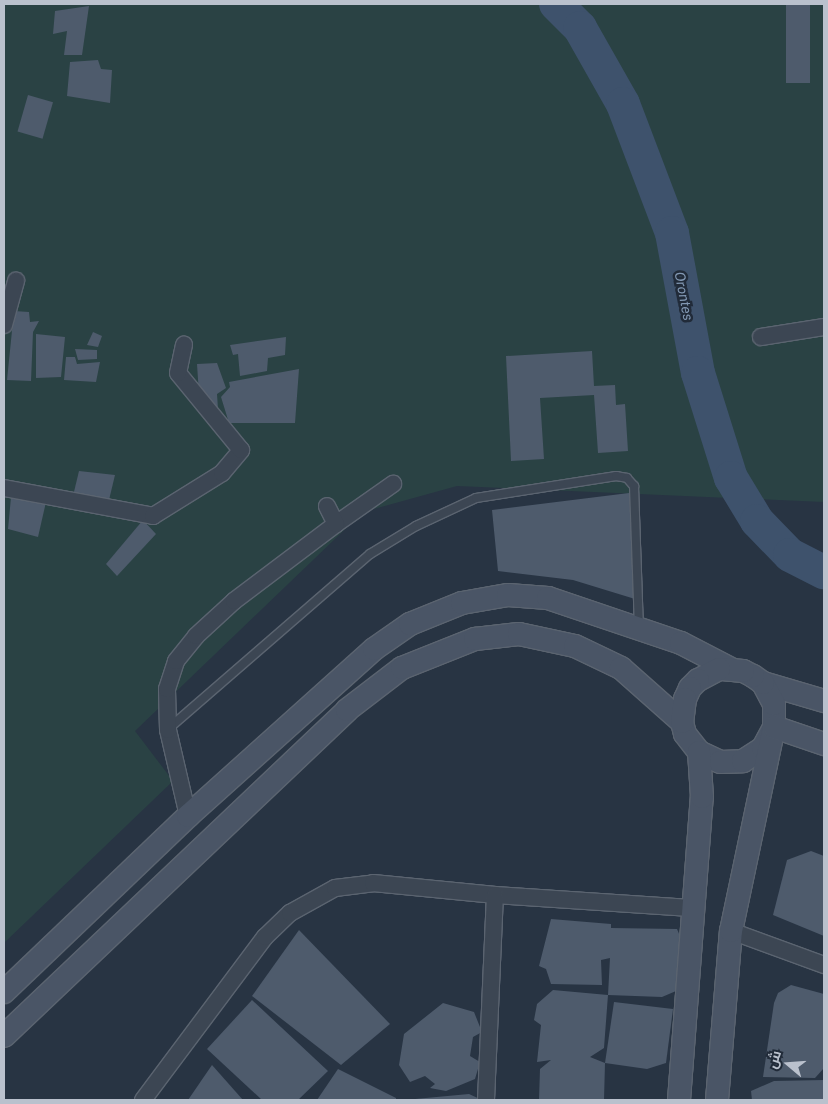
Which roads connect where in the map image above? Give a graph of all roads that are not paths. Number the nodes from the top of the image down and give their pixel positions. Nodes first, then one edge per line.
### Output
1 (16, 281) dead end
2 (4, 325) edge
3 (824, 327) edge
4 (761, 337) dead end
5 (184, 345) dead end
6 (393, 484) dead end
7 (4, 488) edge
8 (327, 506) dead end
9 (336, 524) junction
10 (639, 628) junction
11 (731, 669) junction
12 (763, 683) junction
13 (822, 697) edge
14 (682, 722) junction
15 (774, 727) junction
16 (168, 730) junction
17 (824, 744) edge
18 (699, 752) junction
19 (188, 816) junction
20 (495, 895) junction
21 (691, 908) junction
22 (731, 930) junction
23 (824, 965) edge
24 (4, 992) edge
25 (4, 1036) edge
26 (143, 1100) edge
27 (486, 1100) edge
28 (679, 1100) edge
29 (717, 1100) edge

1 - 2 street
3 - 4 street
5 - 7 street
6 - 9 street
8 - 9 street
9 - 16 street
10 - 11 main road
10 - 16 lane
10 - 19 main road
11 - 12 main road
11 - 14 main road
12 - 13 main road
12 - 15 main road
14 - 18 main road
14 - 25 main road
15 - 17 main road
15 - 18 main road
15 - 22 main road
16 - 19 street
18 - 21 main road
19 - 24 main road
20 - 21 street
20 - 26 street
20 - 27 street
21 - 28 main road
22 - 23 street
22 - 29 main road

